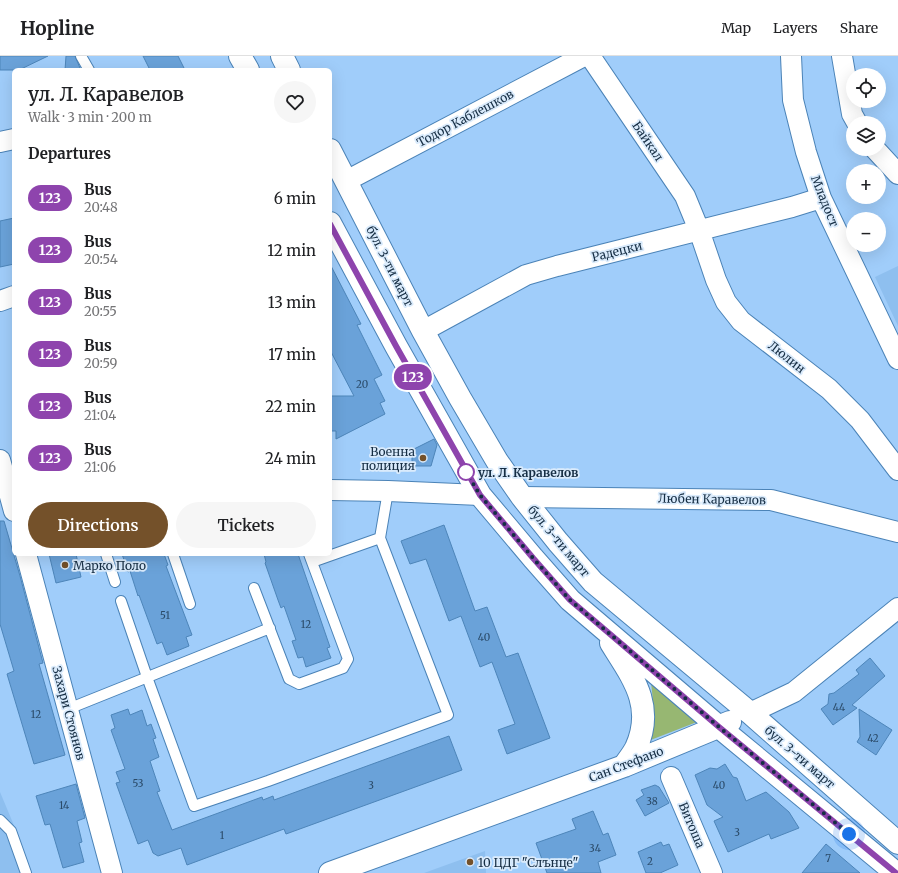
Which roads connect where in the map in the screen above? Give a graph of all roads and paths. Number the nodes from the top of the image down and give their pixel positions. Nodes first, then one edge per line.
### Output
1 (81, 56) edge
2 (240, 56) edge
3 (282, 56) edge
4 (584, 56) edge
5 (590, 56) edge
6 (791, 56) edge
7 (842, 56) edge
8 (88, 68) edge
9 (247, 68) edge
10 (288, 68) edge
11 (853, 116) edge
12 (12, 139) edge
13 (0, 142) edge
14 (332, 154) edge
15 (881, 156) edge
16 (898, 174) edge
17 (346, 181) junction
18 (821, 198) junction
19 (332, 228) edge
20 (699, 230) junction
21 (12, 297) edge
22 (0, 301) edge
23 (423, 331) junction
24 (898, 359) edge
25 (0, 460) edge
26 (898, 470) edge
27 (7, 485) edge
28 (332, 490) edge
29 (388, 491) junction
30 (480, 495) junction
31 (522, 497) junction
32 (12, 504) edge
33 (898, 532) edge
34 (380, 538) junction
35 (332, 552) edge
36 (27, 556) edge
37 (107, 556) edge
38 (174, 556) edge
39 (310, 558) edge
40 (115, 582) dead end
41 (254, 588) dead end
42 (122, 601) dead end
43 (190, 604) dead end
44 (898, 608) edge
45 (601, 627) junction
46 (270, 628) junction
47 (147, 677) junction
48 (68, 708) junction
49 (750, 713) junction
50 (719, 727) junction
51 (624, 766) junction
52 (671, 777) dead end
53 (0, 820) edge
54 (898, 844) edge
55 (26, 873) edge
56 (112, 873) edge
57 (330, 873) edge
58 (712, 873) edge
59 (896, 873) edge

1 - 8 lane
2 - 9 main road
3 - 10 main road
4 - 17 street, Тодор Каблешков
5 - 20 street, Байкал
6 - 18 street, Младост
7 - 11 street
12 - 13 street
14 - 17 main road, бул. 3-ти март
15 - 16 street
17 - 23 main road, бул. 3-ти март
18 - 20 street, Радецки
18 - 24 street, Младост
19 - 30 main road
20 - 23 street, Радецки
20 - 26 street, Люлин
21 - 22 street
23 - 31 main road, бул. 3-ти март
25 - 27 street
27 - 32 street
28 - 29 street
29 - 30 street
29 - 34 lane
30 - 45 main road
31 - 33 street, Любен Каравелов
31 - 49 main road, бул. 3-ти март
34 - 35 lane
34 - 47 lane
36 - 48 street, Захари Стоянов
37 - 40 lane
38 - 43 lane
39 - 46 lane
41 - 46 lane
42 - 47 lane
44 - 49 street, Сан Стефано
45 - 50 main road
45 - 51 main road
46 - 47 lane
47 - 48 lane
48 - 56 street, Захари Стоянов
49 - 50 main road, Сан Стефано
49 - 54 main road, бул. 3-ти март
50 - 51 main road, Сан Стефано
50 - 59 main road
51 - 57 main road, Сан Стефано
52 - 58 street, Витоша
53 - 55 lane

